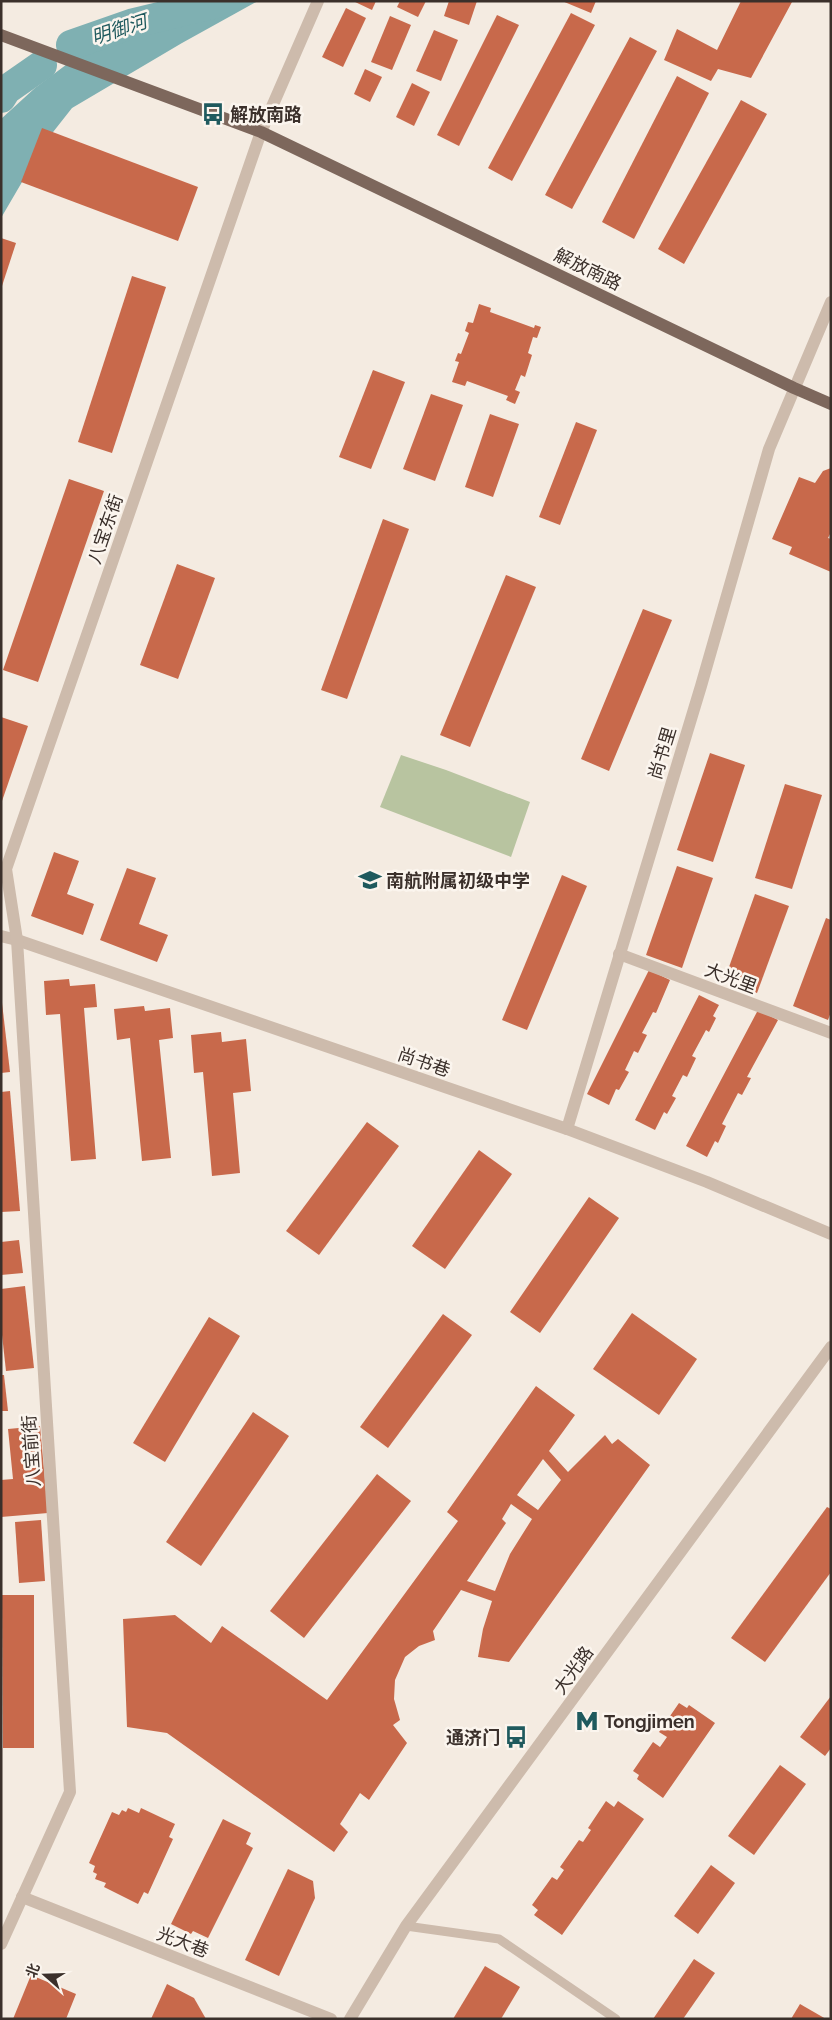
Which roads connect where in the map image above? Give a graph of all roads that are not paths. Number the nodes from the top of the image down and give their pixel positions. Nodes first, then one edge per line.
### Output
1 (318, 1) edge
2 (2, 35) edge
3 (261, 132) junction
4 (831, 302) edge
5 (794, 388) junction
6 (831, 404) edge
7 (1, 936) edge
8 (17, 940) junction
9 (619, 954) junction
10 (831, 1034) edge
11 (567, 1130) junction
12 (831, 1234) edge
13 (831, 1347) edge
14 (22, 1897) junction
15 (406, 1926) junction
16 (1, 1944) edge
17 (331, 2019) edge
18 (350, 2019) edge
19 (616, 2019) edge

1 - 3 street, 八宝东街
2 - 3 main road
2 - 3 street, 解放南路
3 - 5 street, 解放南路
3 - 8 street, 八宝东街
4 - 5 street, 尚书里
5 - 6 street, 解放南路
5 - 9 street, 尚书里
7 - 8 street, 尚书巷
8 - 11 street, 尚书巷
8 - 14 street, 八宝前街
9 - 10 street, 大光里
9 - 11 street, 尚书里
11 - 12 street, 尚书巷
13 - 15 street, 大光路
14 - 16 street, 八宝前街
14 - 17 street, 光大巷
15 - 18 street, 大光路
15 - 19 lane

